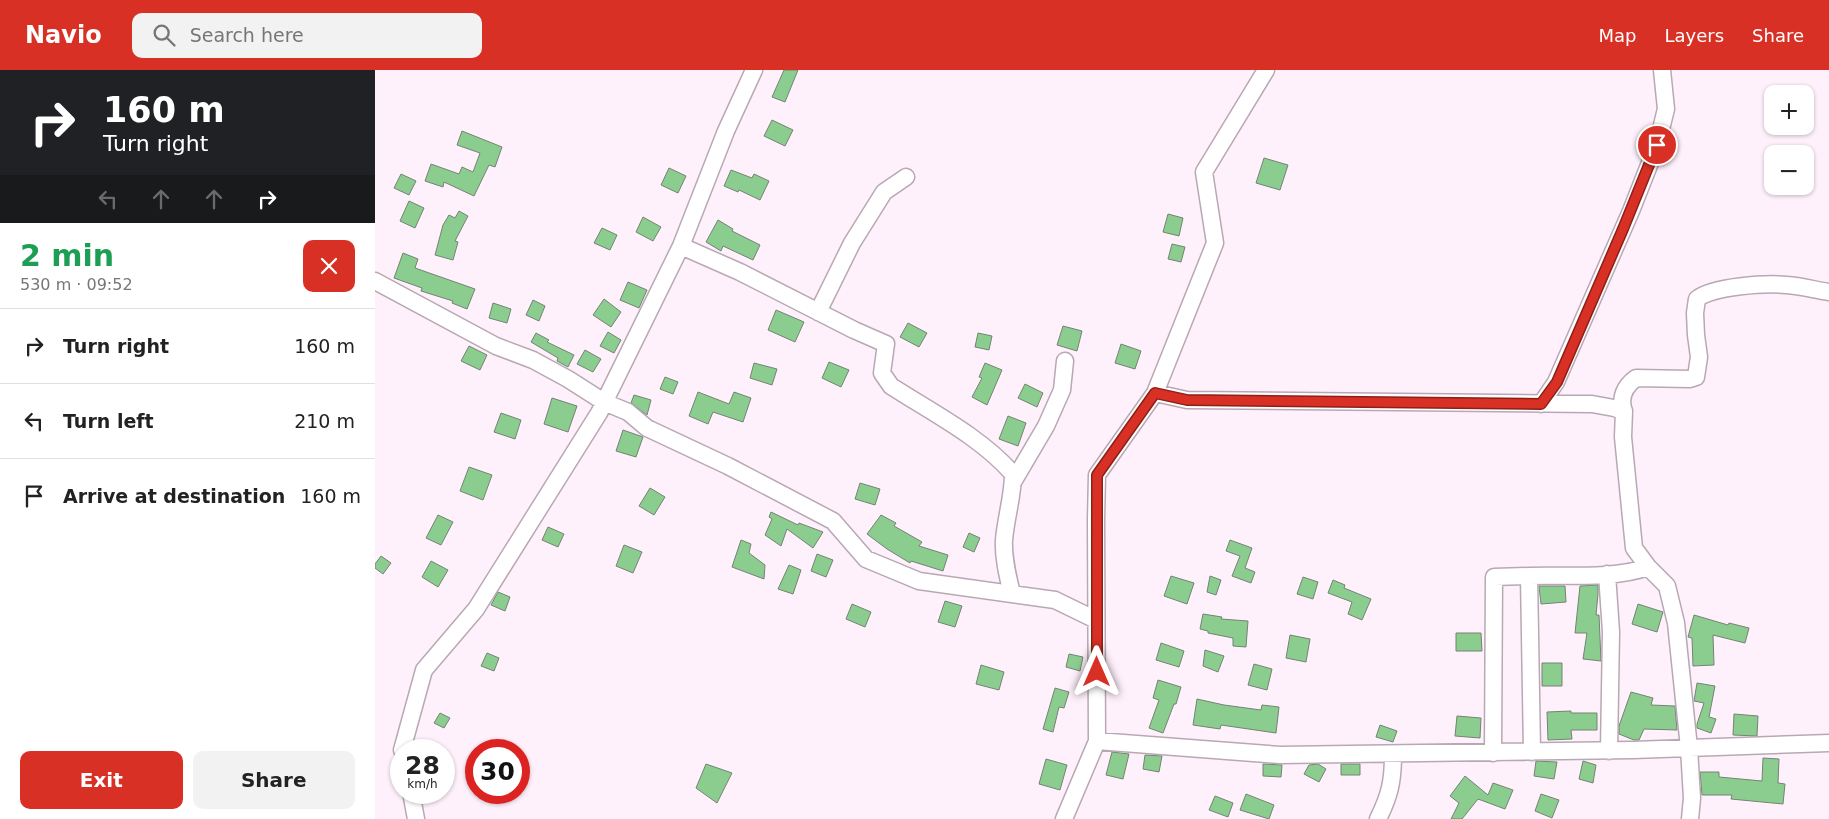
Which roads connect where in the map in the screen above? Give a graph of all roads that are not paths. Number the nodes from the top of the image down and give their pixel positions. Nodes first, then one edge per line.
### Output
1 (1265, 70) edge
2 (1662, 70) edge
3 (746, 73) edge
4 (905, 177) dead end
5 (681, 246) junction
6 (375, 281) edge
7 (1829, 292) edge
8 (818, 312) junction
9 (1065, 361) dead end
10 (1155, 393) junction
11 (605, 402) junction
12 (1541, 404) junction
13 (1624, 411) junction
14 (1013, 482) junction
15 (1648, 567) junction
16 (1607, 574) junction
17 (1529, 576) junction
18 (1011, 594) junction
19 (1096, 620) junction
20 (405, 739) edge
21 (1097, 740) junction
22 (1829, 743) edge
23 (1689, 748) junction
24 (1609, 751) junction
25 (1532, 752) junction
26 (1493, 753) junction
27 (1393, 754) junction
28 (413, 804) edge
29 (416, 819) edge
30 (1064, 819) edge
31 (1378, 819) edge
32 (1690, 819) edge

1 - 10 street
2 - 12 street
3 - 5 street
4 - 8 street
5 - 8 street
5 - 11 street
6 - 11 street
7 - 13 street
8 - 14 street
9 - 14 street
10 - 12 street
10 - 19 street
11 - 18 street
11 - 20 street
12 - 13 street
13 - 15 street
14 - 18 street
15 - 16 street
15 - 23 street
16 - 17 street
16 - 24 street
17 - 25 street
17 - 26 street
18 - 19 street
19 - 21 street
21 - 27 street
21 - 30 street
22 - 23 street
23 - 24 street
23 - 32 street
24 - 25 street
25 - 26 street
26 - 27 street
27 - 31 street
28 - 29 street

